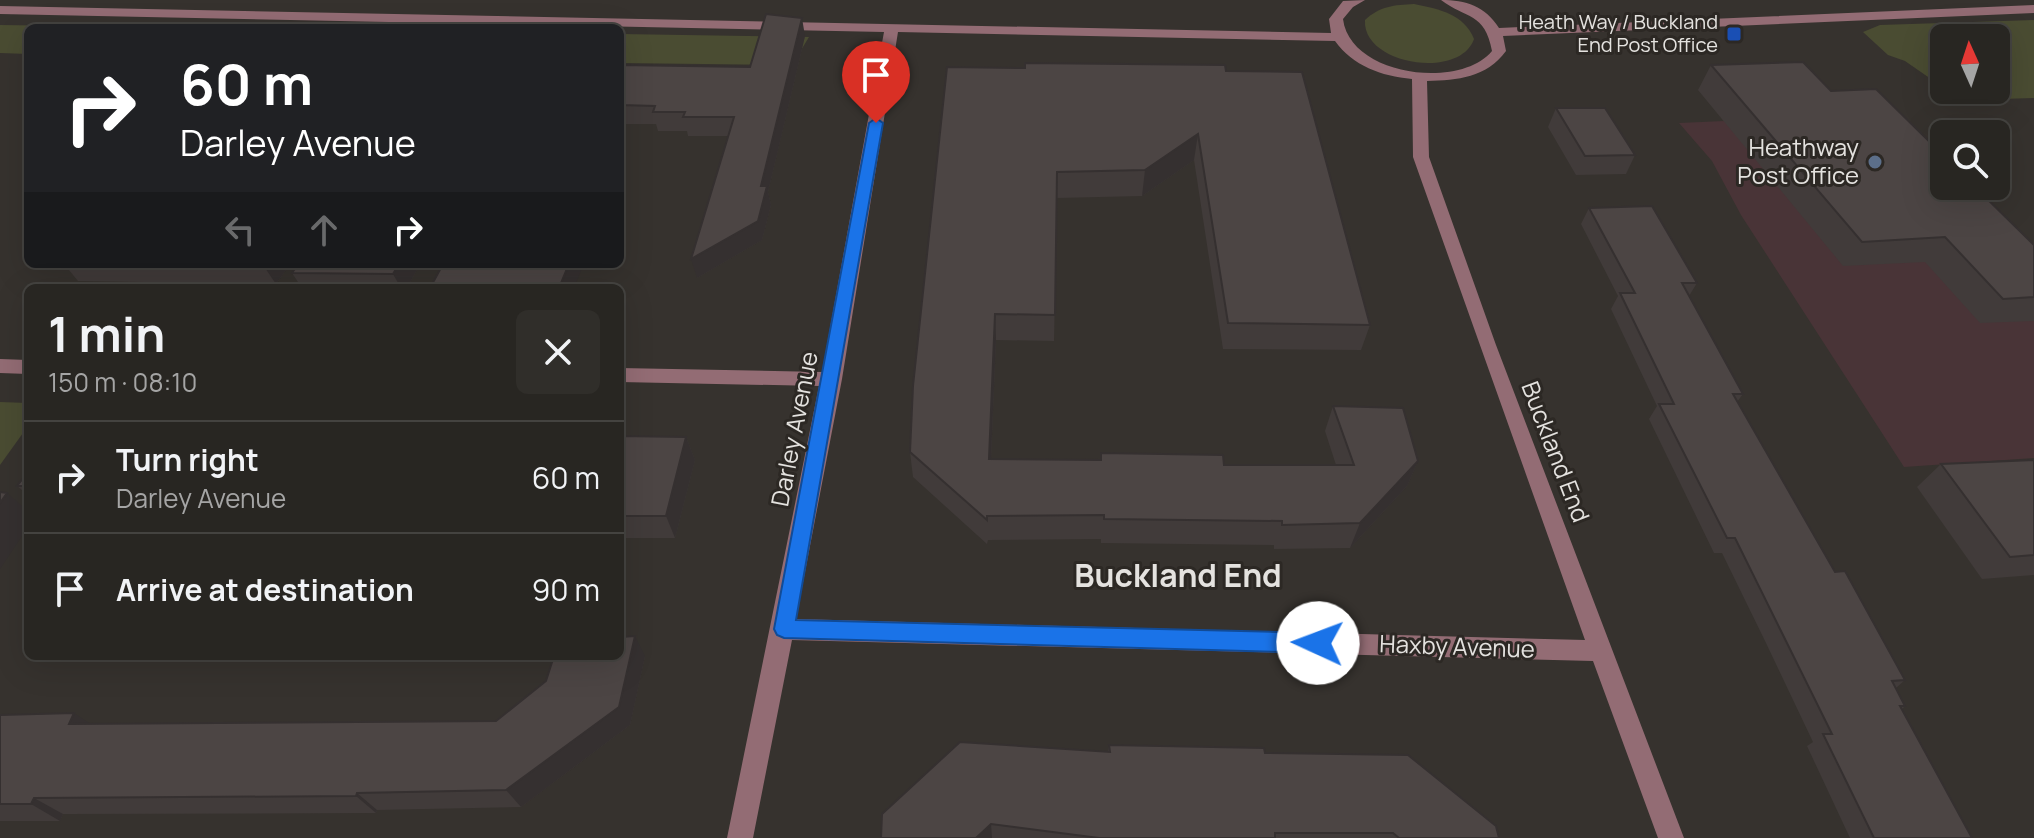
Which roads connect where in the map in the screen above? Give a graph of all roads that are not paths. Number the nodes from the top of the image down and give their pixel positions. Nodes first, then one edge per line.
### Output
1 (1358, 0) edge
2 (1448, 0) edge
3 (2034, 9) edge
4 (0, 10) edge
5 (892, 28) junction
6 (1497, 32) junction
7 (1339, 37) junction
8 (1419, 77) junction
9 (0, 366) edge
10 (24, 367) edge
11 (624, 375) edge
12 (832, 379) junction
13 (784, 629) junction
14 (1601, 651) junction
15 (740, 838) edge
16 (1671, 838) edge

1 - 7 street
2 - 6 street
3 - 6 street
4 - 5 street
5 - 7 street
5 - 12 street, Darley Avenue
6 - 8 street
7 - 8 street
8 - 14 street, Buckland End
9 - 10 street
11 - 12 street
12 - 13 street, Darley Avenue
13 - 14 street, Haxby Avenue
13 - 15 street, Darley Avenue
14 - 16 street, Buckland End

